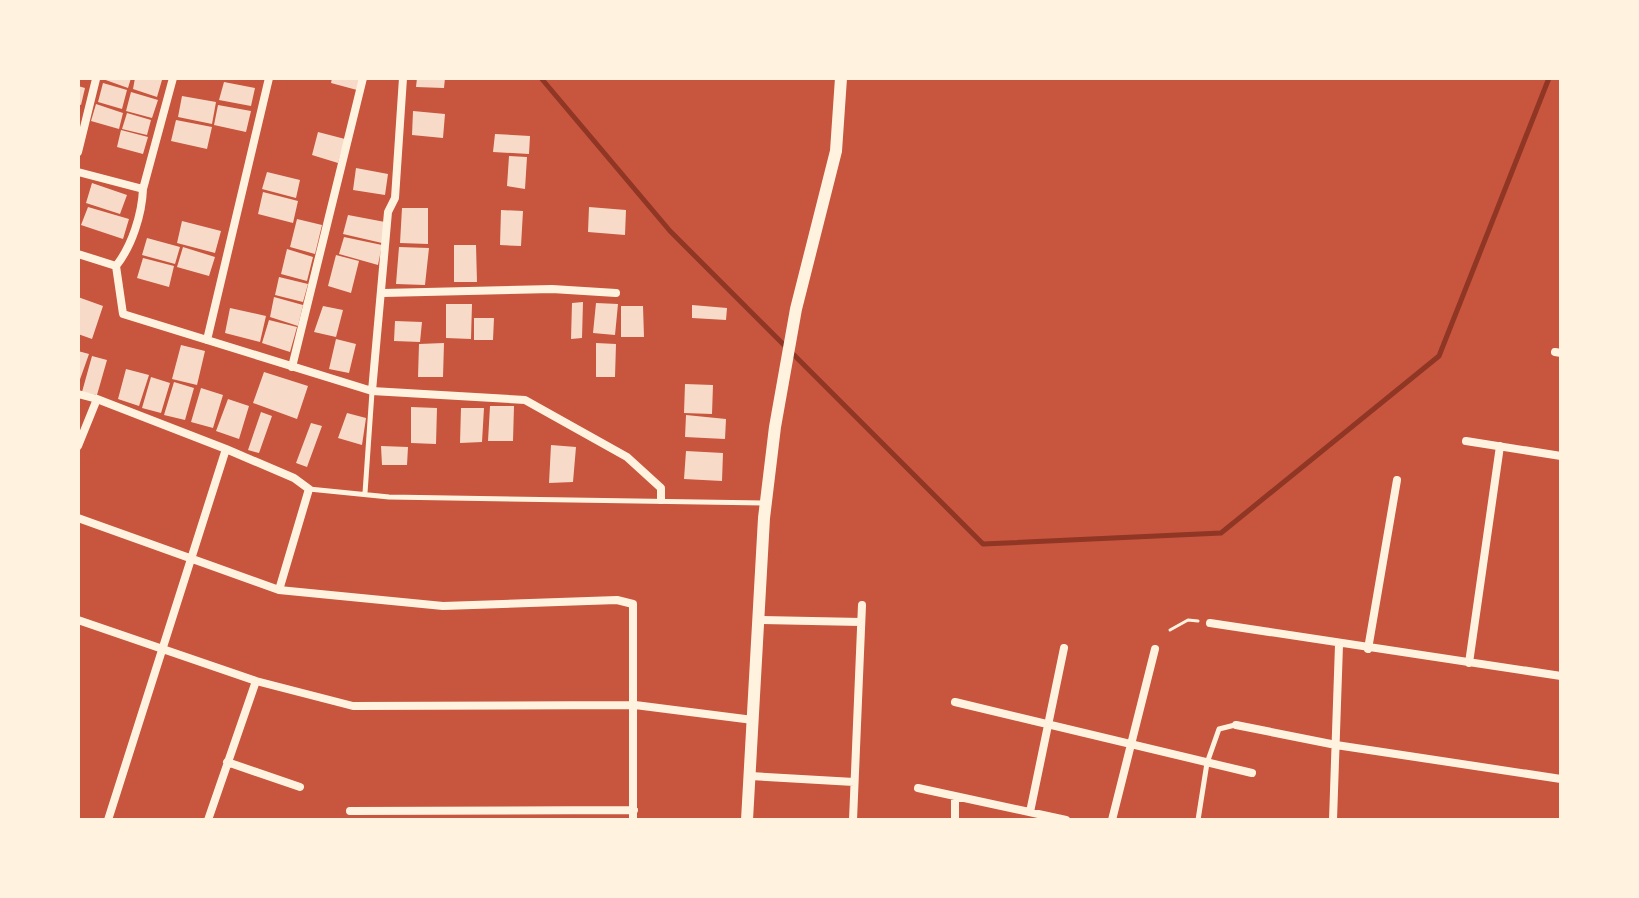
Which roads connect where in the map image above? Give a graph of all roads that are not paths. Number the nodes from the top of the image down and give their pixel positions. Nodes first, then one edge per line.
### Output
1 (173, 78) edge
2 (269, 78) edge
3 (363, 78) edge
4 (403, 78) edge
5 (841, 78) edge
6 (96, 79) edge
7 (78, 152) edge
8 (78, 172) edge
9 (143, 189) junction
10 (78, 254) edge
11 (116, 266) junction
12 (383, 293) junction
13 (616, 293) dead end
14 (207, 340) junction
15 (292, 367) junction
16 (372, 391) junction
17 (78, 394) edge
18 (97, 399) junction
19 (1466, 441) dead end
20 (78, 446) edge
21 (1500, 446) junction
22 (226, 449) junction
23 (1561, 456) edge
24 (1397, 480) dead end
25 (309, 489) junction
26 (365, 494) junction
27 (661, 500) junction
28 (766, 503) junction
29 (78, 518) edge
30 (191, 556) junction
31 (279, 590) junction
32 (862, 605) dead end
33 (78, 620) edge
34 (759, 620) junction
35 (861, 622) junction
36 (1210, 623) road end
37 (1339, 645) junction
38 (1064, 648) dead end
39 (162, 649) junction
40 (1155, 649) dead end
41 (1368, 649) junction
42 (1469, 663) junction
43 (1561, 676) edge
44 (256, 681) junction
45 (955, 702) dead end
46 (635, 705) junction
47 (753, 720) junction
48 (1048, 725) junction
49 (1236, 725) joint
50 (1131, 744) junction
51 (1336, 745) junction
52 (227, 762) junction
53 (1207, 763) junction
54 (1252, 773) dead end
55 (750, 776) junction
56 (1561, 779) edge
57 (854, 782) junction
58 (300, 787) dead end
59 (918, 788) dead end
60 (955, 796) junction
61 (350, 811) dead end
62 (1030, 812) junction
63 (634, 815) edge
64 (108, 820) edge
65 (208, 820) edge
66 (747, 820) edge
67 (853, 820) edge
68 (955, 820) edge
69 (1066, 820) edge
70 (1112, 820) edge
71 (1198, 820) edge
72 (1333, 820) edge

1 - 9 street
2 - 14 street
3 - 15 street
4 - 12 street
5 - 28 street
6 - 7 street
8 - 9 street
9 - 11 street
10 - 11 street
11 - 14 street
12 - 13 street
12 - 16 street
14 - 15 street
15 - 16 street
16 - 26 lane
16 - 27 street
17 - 18 street
18 - 20 street
18 - 22 street
19 - 21 street
21 - 23 street
21 - 42 street
22 - 25 street
22 - 30 street
24 - 41 street
25 - 26 lane
25 - 31 street
26 - 27 lane
27 - 28 lane
28 - 34 street
29 - 30 street
30 - 31 street
30 - 39 street
31 - 46 street
32 - 35 street
33 - 39 street
34 - 35 street
34 - 47 street
35 - 57 street
36 - 37 street
37 - 41 street
37 - 51 street
38 - 48 street
39 - 44 street
39 - 64 street
40 - 50 street
41 - 42 street
42 - 43 street
44 - 46 street
44 - 52 street
45 - 48 street
46 - 47 street
46 - 63 street
47 - 55 street
48 - 50 street
48 - 62 street
49 - 51 street
49 - 53 lane
50 - 53 street
50 - 70 street
51 - 56 street
51 - 72 street
52 - 58 street
52 - 65 street
53 - 54 street
53 - 71 lane
55 - 57 street
55 - 66 street
57 - 67 street
59 - 60 street
60 - 62 street
60 - 68 street
61 - 63 street
62 - 69 street

